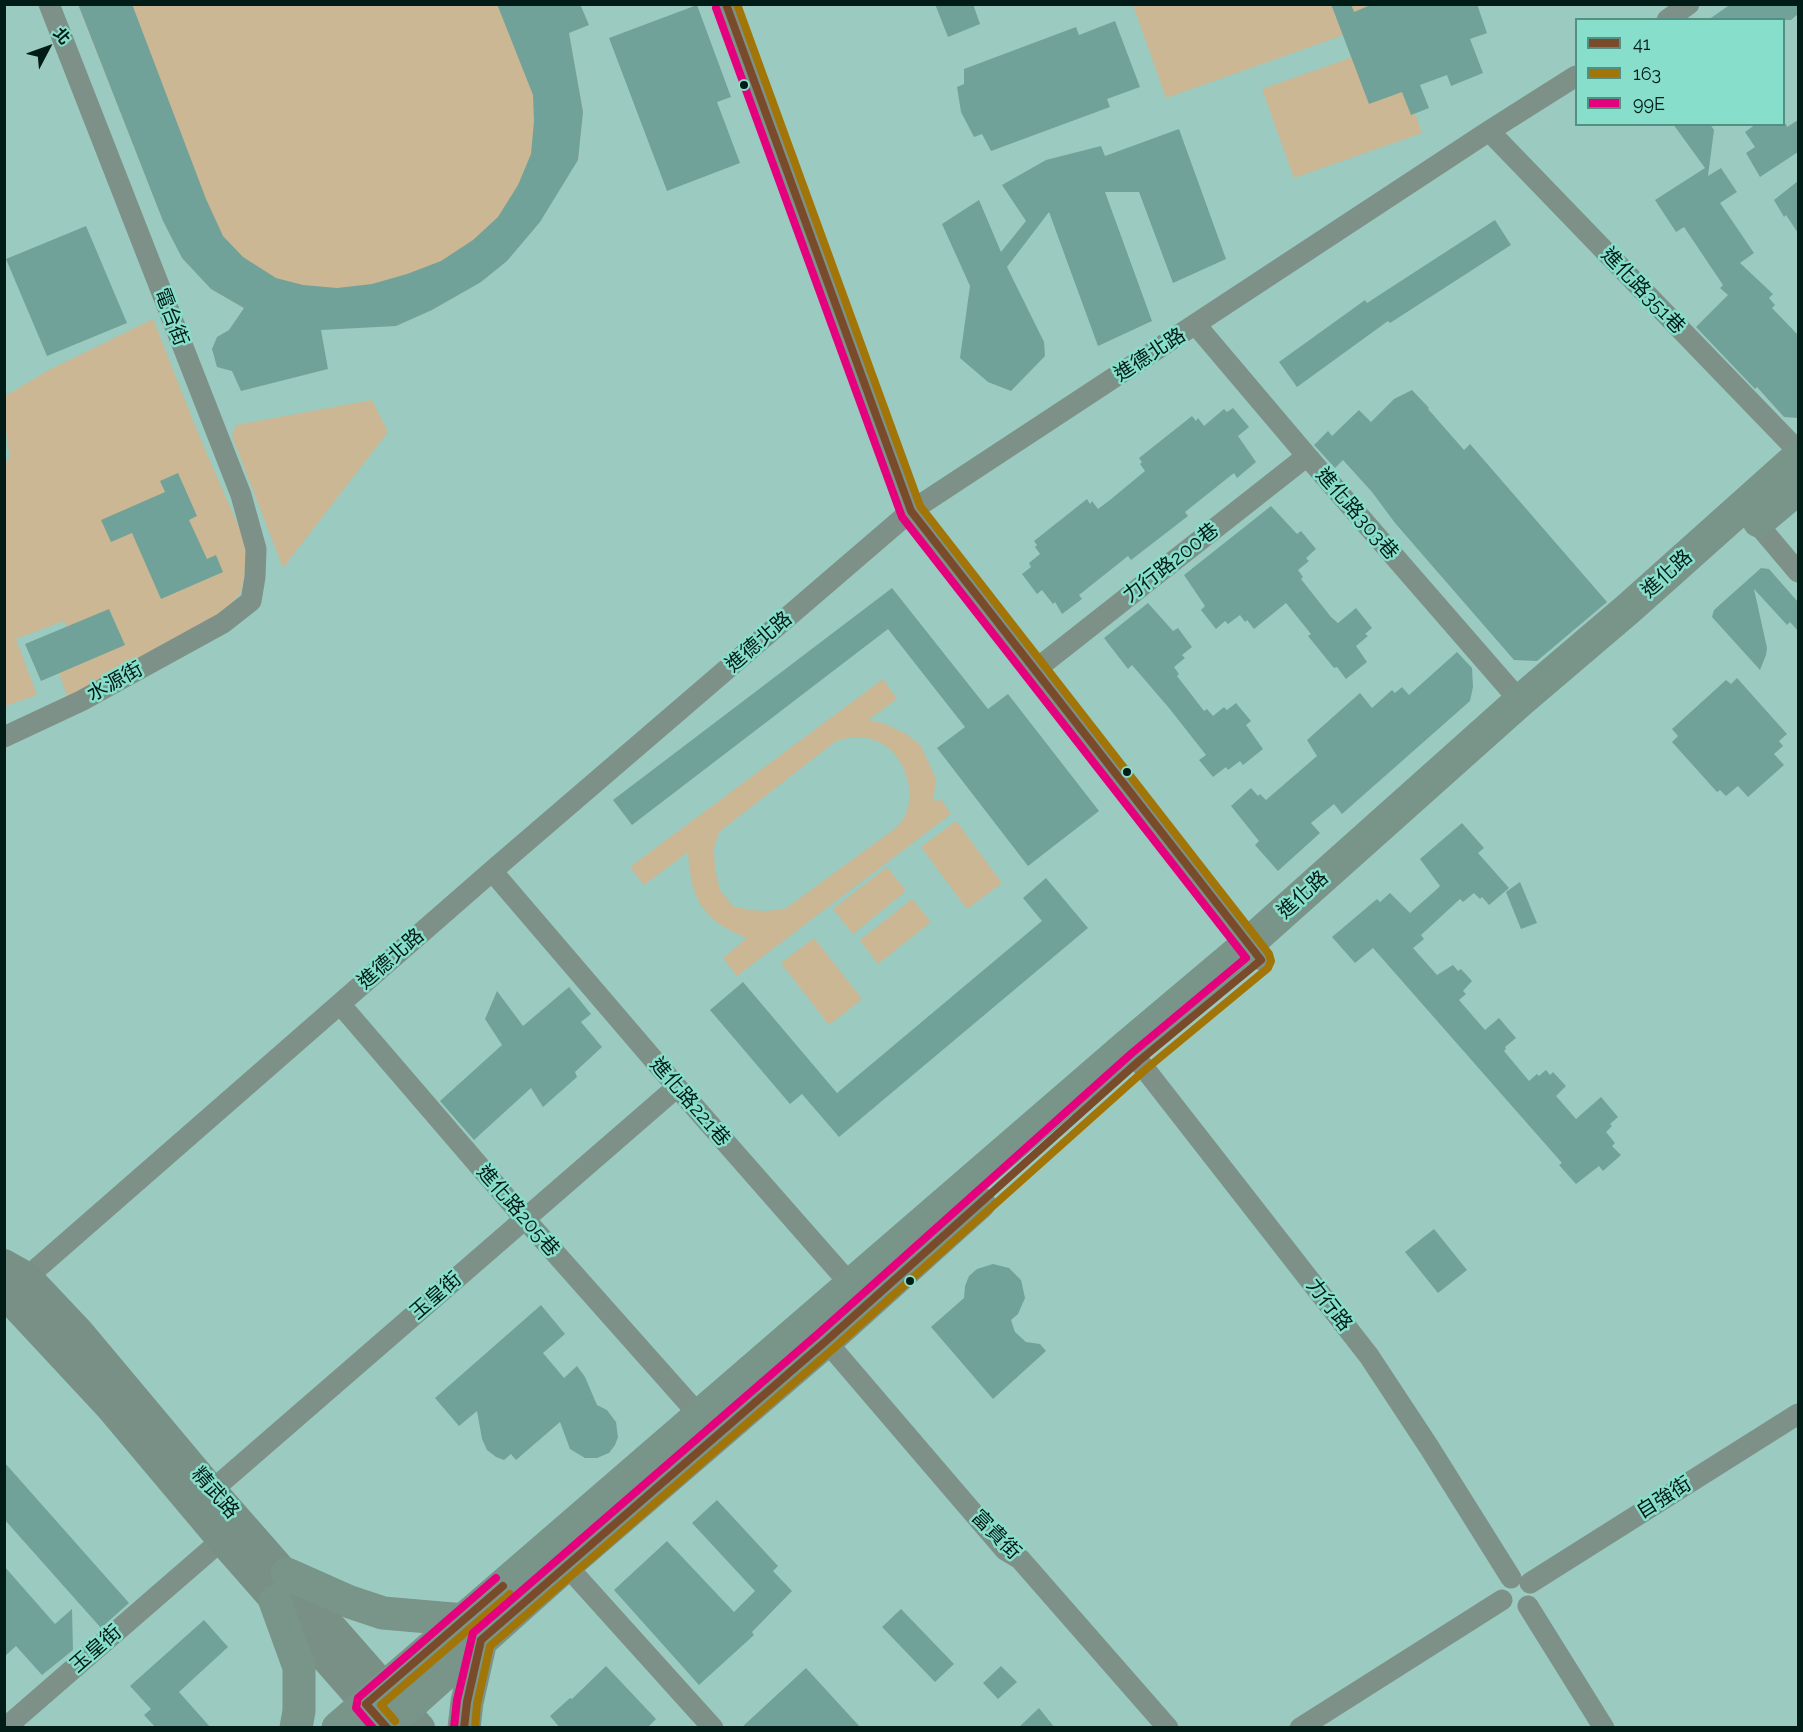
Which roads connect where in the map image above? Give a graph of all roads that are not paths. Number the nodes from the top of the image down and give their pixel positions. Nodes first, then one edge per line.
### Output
1 (49, 4) edge
2 (726, 4) edge
3 (1689, 4) edge
4 (1669, 18) edge
5 (1575, 77) edge
6 (1489, 130) junction
7 (1196, 325) junction
8 (1798, 451) edge
9 (1306, 456) junction
10 (1798, 457) edge
11 (1798, 488) edge
12 (911, 511) junction
13 (1750, 514) junction
14 (1798, 572) edge
15 (224, 623) joint
16 (1035, 670) junction
17 (1520, 701) junction
18 (4, 737) edge
19 (492, 871) junction
20 (1255, 952) junction
21 (340, 1004) junction
22 (1133, 1054) junction
23 (677, 1087) junction
24 (524, 1218) junction
25 (10, 1285) edge
26 (851, 1285) junction
27 (826, 1341) junction
28 (1798, 1414) edge
29 (699, 1415) junction
30 (204, 1498) junction
31 (232, 1532) junction
32 (566, 1565) junction
33 (1520, 1580) junction
34 (281, 1587) junction
35 (1502, 1600) junction
36 (1528, 1606) junction
37 (473, 1630) junction
38 (390, 1716) edge
39 (5, 1728) edge
40 (296, 1728) edge
41 (338, 1728) edge
42 (464, 1728) edge
43 (713, 1728) edge
44 (1168, 1728) edge
45 (1300, 1728) edge
46 (1604, 1728) edge

1 - 15 street, 電台街
2 - 12 street
3 - 4 street
5 - 6 street, 進德北路
6 - 7 street, 進德北路
6 - 8 street, 進化路351巷
7 - 9 street, 進化路303巷
7 - 12 street, 進德北路
9 - 16 street, 力行路200巷
9 - 17 street, 進化路303巷
10 - 13 main road, 進化路
11 - 13 main road, 進化路
12 - 16 street
12 - 19 street, 進德北路
13 - 14 street
13 - 17 main road, 進化路
13 - 20 main road, 進化路
15 - 18 street, 水源街
16 - 20 street
17 - 20 main road, 進化路
19 - 21 street, 進德北路
19 - 23 street, 進化路221巷
20 - 22 main road, 進化路
21 - 24 street, 進化路205巷
21 - 25 street, 進德北路
22 - 26 main road, 進化路
22 - 27 main road, 進化路
22 - 33 street, 力行路
23 - 24 street, 玉皇街
23 - 26 street, 進化路221巷
24 - 29 street, 進化路205巷
24 - 30 street, 玉皇街
25 - 30 street, 精武路
26 - 27 street
26 - 29 main road, 進化路
27 - 32 main road, 進化路
27 - 44 street, 富貴街
28 - 33 street, 自強街
29 - 37 main road, 進化路
30 - 31 street, 精武路
31 - 34 street, 精武路
31 - 39 street, 玉皇街
32 - 37 main road, 進化路
32 - 43 street
33 - 35 street
33 - 36 street
34 - 37 main road
34 - 38 street, 精武路
34 - 40 main road
35 - 36 street
35 - 45 street
36 - 46 street
37 - 38 main road, 進化路
37 - 42 main road
38 - 41 main road, 進化路

